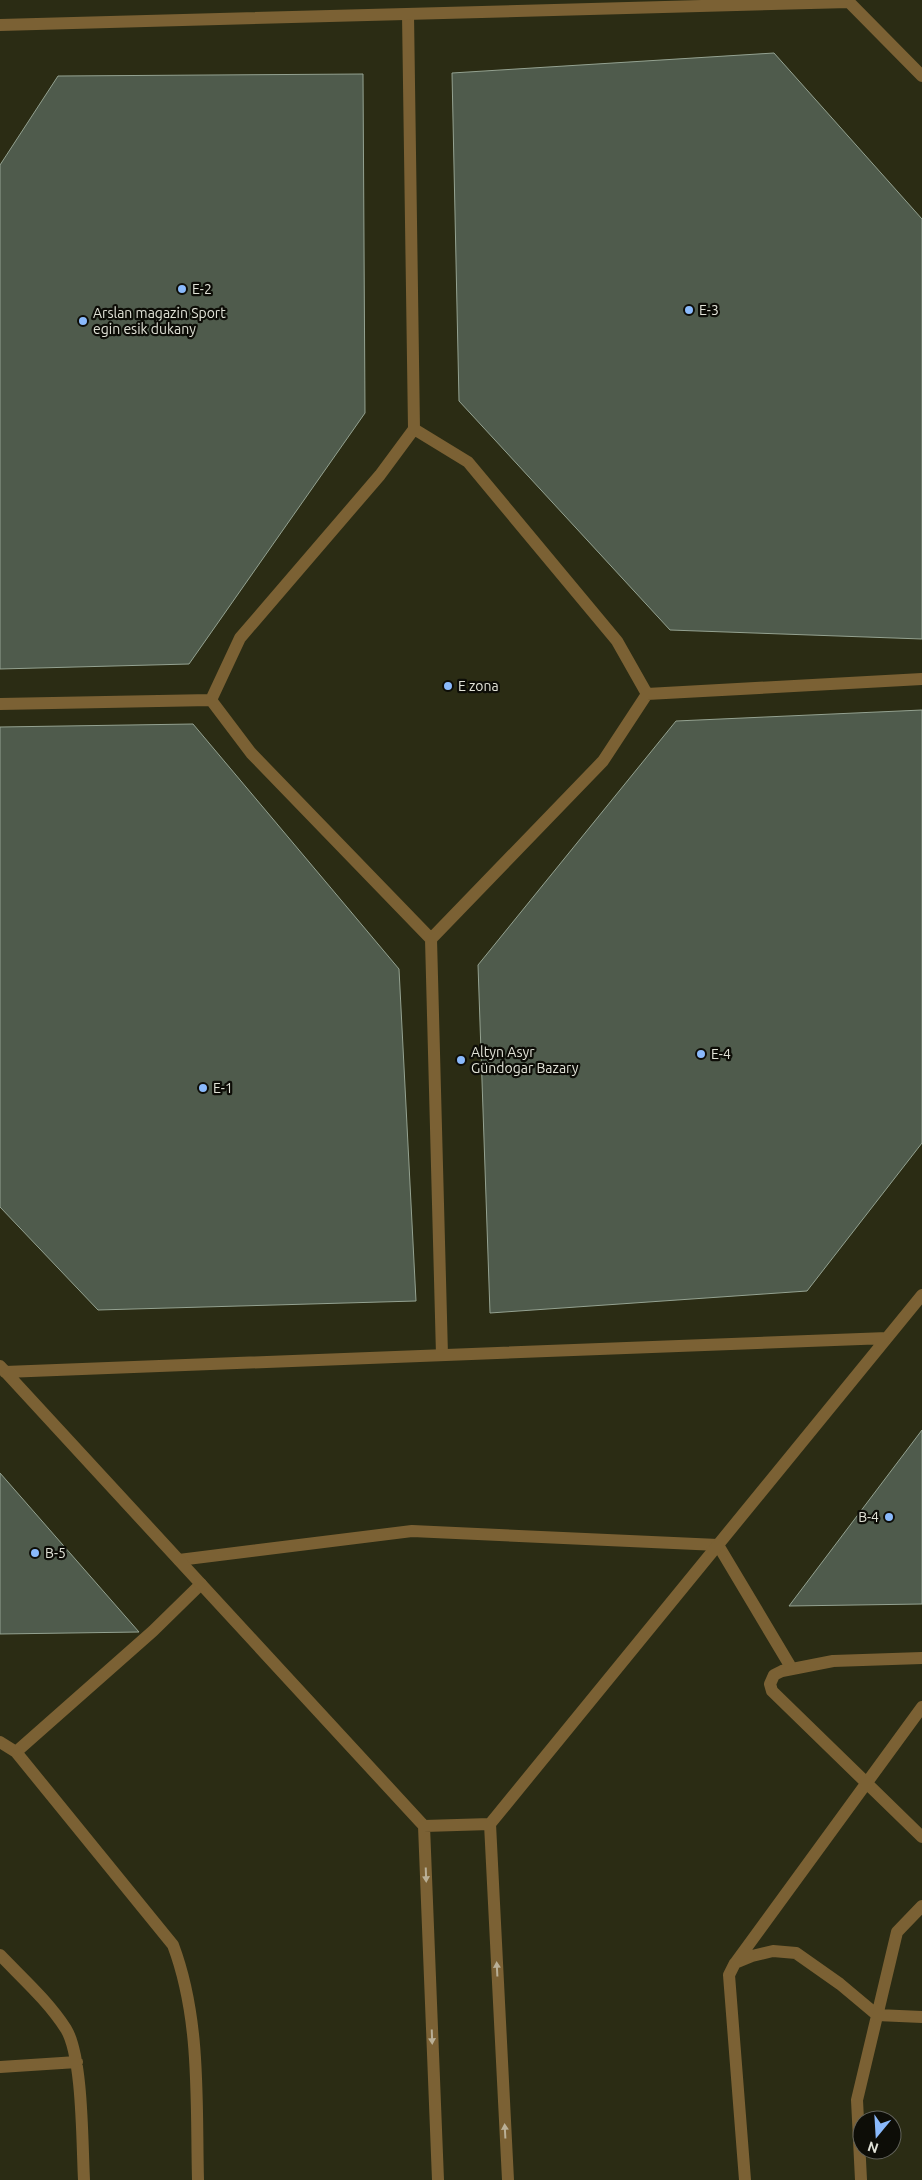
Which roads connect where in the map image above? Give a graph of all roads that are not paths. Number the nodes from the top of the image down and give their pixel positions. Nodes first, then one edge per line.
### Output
1 (848, 1) edge
2 (408, 14) junction
3 (0, 25) edge
4 (922, 76) edge
5 (414, 429) junction
6 (922, 679) edge
7 (647, 694) junction
8 (211, 700) junction
9 (0, 704) edge
10 (430, 939) junction
11 (922, 1295) edge
12 (887, 1338) junction
13 (442, 1355) junction
14 (3, 1369) edge
15 (718, 1545) junction
16 (179, 1560) junction
17 (201, 1584) junction
18 (922, 1658) edge
19 (792, 1669) junction
20 (922, 1707) edge
21 (0, 1742) edge
22 (16, 1752) junction
23 (866, 1782) junction
24 (490, 1824) junction
25 (424, 1826) junction
26 (922, 1837) edge
27 (922, 1906) edge
28 (0, 1955) edge
29 (735, 1963) junction
30 (877, 2015) junction
31 (922, 2018) edge
32 (76, 2062) junction
33 (0, 2067) edge
34 (84, 2180) edge
35 (198, 2180) edge
36 (438, 2180) edge
37 (508, 2180) edge
38 (745, 2180) edge
39 (860, 2180) edge

1 - 2 street
1 - 4 street
2 - 3 street
2 - 5 street
5 - 7 street
5 - 8 street
6 - 7 street
7 - 10 street
8 - 9 street
8 - 10 street
10 - 13 street
11 - 12 street
12 - 13 street
12 - 15 street
13 - 14 street
14 - 16 street
15 - 16 street
15 - 19 street
15 - 24 street
16 - 17 street
17 - 22 street
17 - 25 street
18 - 19 street
19 - 23 street
20 - 23 street
21 - 22 street
22 - 35 street
23 - 26 street
23 - 29 street
24 - 25 street
37 -> 24 street
25 -> 36 street
27 - 30 street
28 - 32 street
29 - 30 street
29 - 38 street
30 - 31 street
30 - 39 street
32 - 33 street
32 - 34 street

